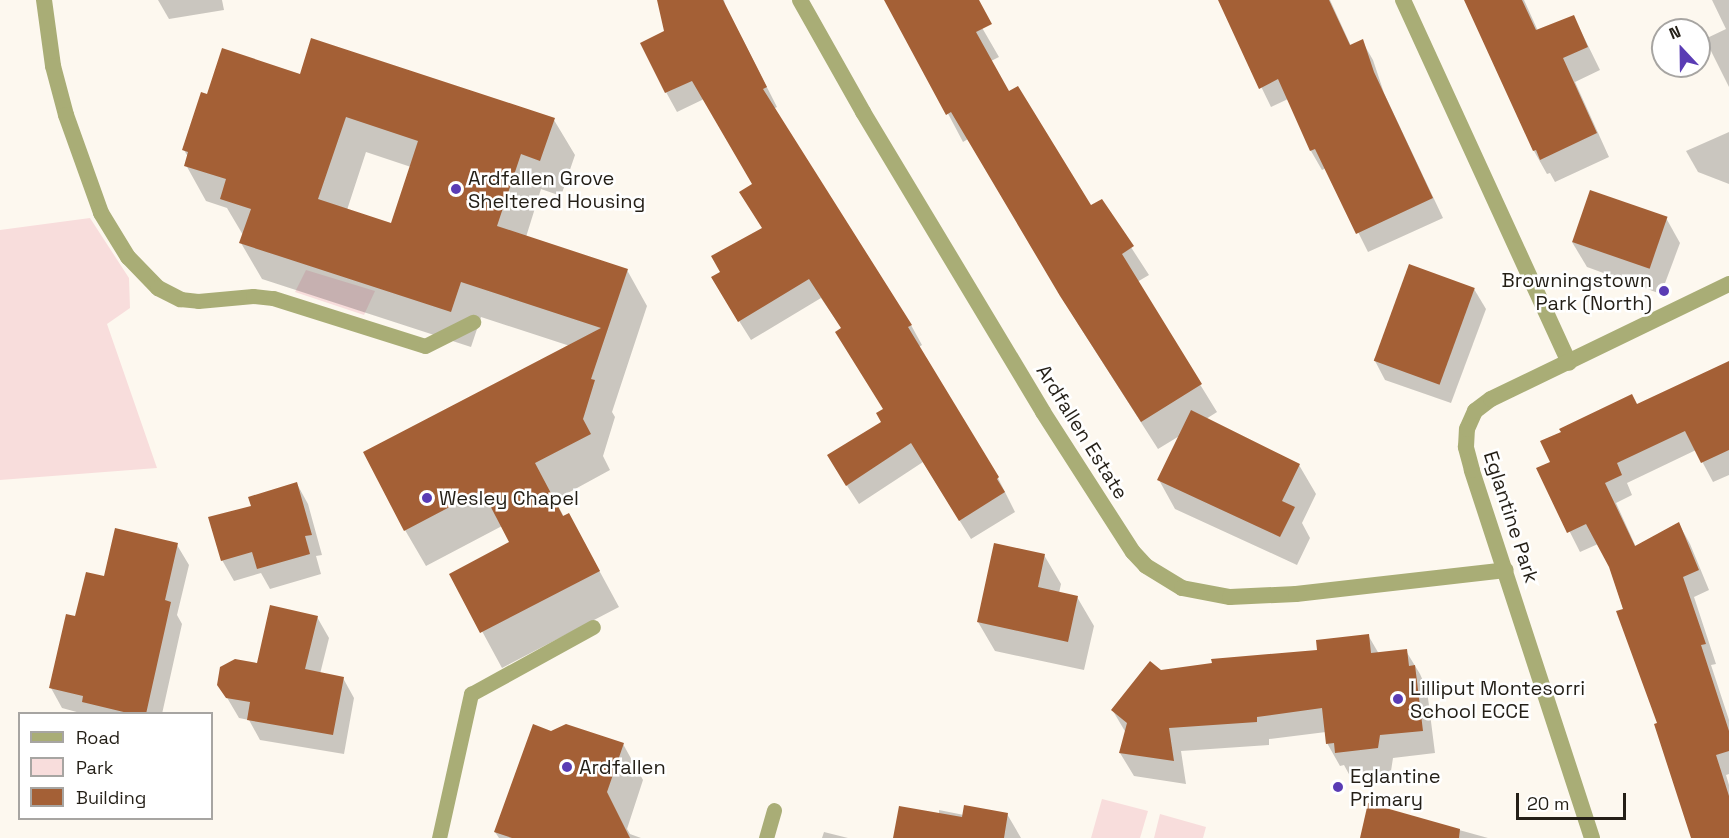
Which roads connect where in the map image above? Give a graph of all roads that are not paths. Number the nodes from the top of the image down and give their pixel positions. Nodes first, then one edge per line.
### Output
1 (44, 0) edge
2 (800, 0) edge
3 (1403, 0) edge
4 (1729, 284) edge
5 (180, 299) joint
6 (473, 322) dead end
7 (1569, 363) junction
8 (1506, 570) junction
9 (593, 627) dead end
10 (774, 810) dead end
11 (439, 838) edge
12 (766, 838) edge
13 (1592, 838) edge

1 - 5 street
2 - 8 street, Ardfallen Estate
3 - 7 street
4 - 7 street, Eglantine Park
5 - 6 lane
7 - 8 street, Eglantine Park
8 - 13 street, Eglantine Park
9 - 11 lane
10 - 12 lane

